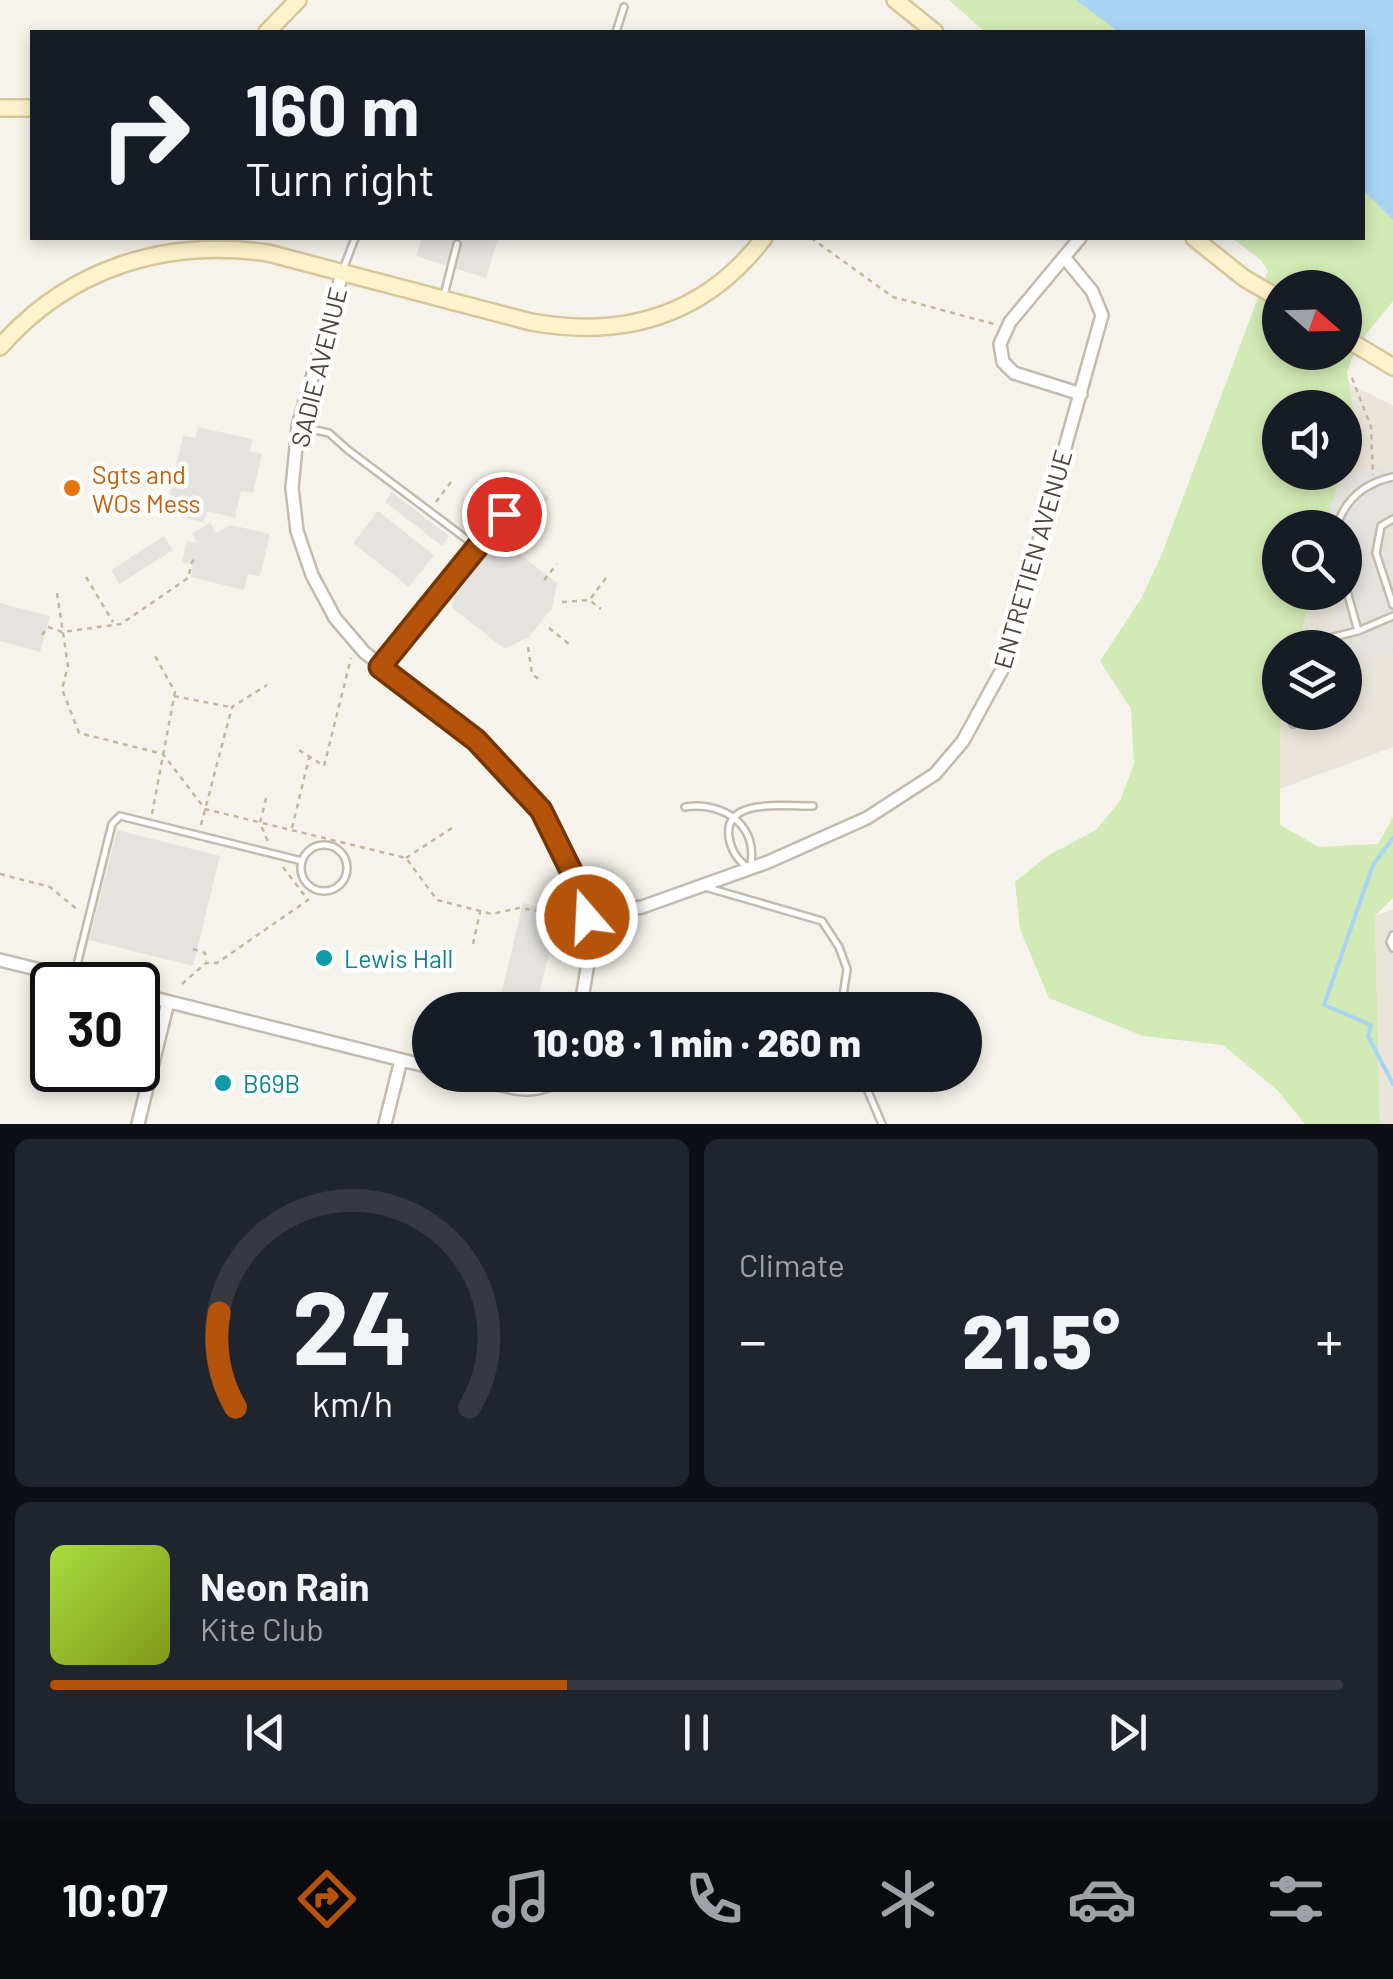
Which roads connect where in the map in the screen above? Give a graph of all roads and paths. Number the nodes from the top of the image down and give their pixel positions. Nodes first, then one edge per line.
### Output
1 (298, 0) edge
2 (895, 0) edge
3 (624, 7) dead end
4 (924, 29) edge
5 (270, 30) edge
6 (617, 30) edge
7 (0, 108) edge
8 (30, 108) edge
9 (354, 240) edge
10 (762, 240) edge
11 (815, 240) edge
12 (1078, 240) edge
13 (1196, 240) edge
14 (456, 244) dead end
15 (1064, 257) junction
16 (343, 270) junction
17 (1262, 289) edge
18 (444, 298) junction
19 (1010, 322) junction
20 (0, 347) edge
21 (1362, 348) edge
22 (1393, 367) edge
23 (1352, 378) dead end
24 (1081, 394) junction
25 (298, 426) junction
26 (1393, 477) edge
27 (454, 479) dead end
28 (1373, 482) junction
29 (521, 492) dead end
30 (1345, 510) edge
31 (429, 511) junction
32 (1393, 519) edge
33 (477, 547) junction
34 (197, 556) dead end
35 (557, 564) dead end
36 (608, 575) dead end
37 (86, 577) dead end
38 (544, 580) dead end
39 (56, 594) dead end
40 (590, 600) junction
41 (562, 602) dead end
42 (1393, 604) edge
43 (601, 609) dead end
44 (1393, 616) edge
45 (114, 623) junction
46 (549, 628) dead end
47 (1360, 630) edge
48 (62, 632) junction
49 (42, 635) dead end
50 (355, 642) junction
51 (570, 644) dead end
52 (528, 647) dead end
53 (154, 654) dead end
54 (380, 667) junction
55 (541, 681) dead end
56 (267, 685) dead end
57 (174, 696) junction
58 (232, 707) junction
59 (299, 750) dead end
60 (163, 754) junction
61 (310, 757) junction
62 (266, 798) dead end
63 (813, 806) dead end
64 (685, 807) dead end
65 (205, 809) junction
66 (735, 816) junction
67 (151, 822) junction
68 (260, 822) junction
69 (455, 826) dead end
70 (292, 830) junction
71 (199, 834) junction
72 (270, 854) junction
73 (406, 858) junction
74 (302, 861) junction
75 (750, 868) junction
76 (0, 874) edge
77 (702, 886) junction
78 (583, 895) junction
79 (540, 910) dead end
80 (480, 911) junction
81 (612, 912) junction
82 (90, 913) junction
83 (1393, 935) edge
84 (588, 940) junction
85 (472, 944) dead end
86 (1393, 948) edge
87 (193, 950) dead end
88 (0, 960) edge
89 (77, 962) edge
90 (206, 962) junction
91 (30, 967) edge
92 (182, 984) dead end
93 (583, 992) edge
94 (844, 992) edge
95 (160, 1000) edge
96 (168, 1002) junction
97 (401, 1060) junction
98 (412, 1063) edge
99 (868, 1092) edge
100 (138, 1124) edge
101 (385, 1124) edge
102 (882, 1124) edge

1 - 5 street
2 - 4 street
3 - 6 lane
7 - 8 street
9 - 16 lane
10 - 18 street
11 - 19 path
12 - 15 street
13 - 17 street
14 - 18 lane
15 - 19 street
15 - 24 street, ENTRETIEN AVENUE
16 - 18 street
16 - 20 street
16 - 25 street, SADIE AVENUE
19 - 24 street
21 - 22 street
23 - 28 path
24 - 75 street, ENTRETIEN AVENUE
25 - 31 lane
25 - 50 street, SADIE AVENUE
26 - 28 lane
27 - 31 path
28 - 30 lane
29 - 33 lane
31 - 33 lane
32 - 42 lane
33 - 54 lane
34 - 45 path
35 - 38 path
36 - 40 path
37 - 45 path
39 - 48 path
40 - 41 path
40 - 43 path
44 - 47 lane
45 - 48 path
46 - 51 path
48 - 49 path
48 - 60 path
50 - 54 street, SADIE AVENUE
50 - 61 path
52 - 55 path
53 - 57 path
54 - 78 street, SADIE AVENUE
56 - 58 path
57 - 58 path
57 - 60 path
58 - 65 path
59 - 61 path
60 - 65 path
60 - 67 path
61 - 70 path
62 - 68 path
63 - 66 lane
64 - 66 lane
65 - 68 path
65 - 71 path
66 - 75 lane
66 - 75 lane
67 - 71 lane
67 - 82 lane
68 - 70 path
68 - 72 path
69 - 73 path
70 - 73 path
71 - 72 lane
72 - 74 lane
72 - 90 path
73 - 80 path
74 - 74 lane
75 - 77 street, ENTRETIEN AVENUE
76 - 82 path
77 - 81 street, ENTRETIEN AVENUE
77 - 94 lane
78 - 81 street
78 - 84 street
79 - 80 path
80 - 85 path
81 - 84 street
82 - 89 lane
83 - 86 lane
84 - 93 street
87 - 90 path
88 - 91 street
90 - 92 path
95 - 96 street
96 - 97 street
96 - 100 street
97 - 98 street
97 - 101 street
99 - 102 lane

